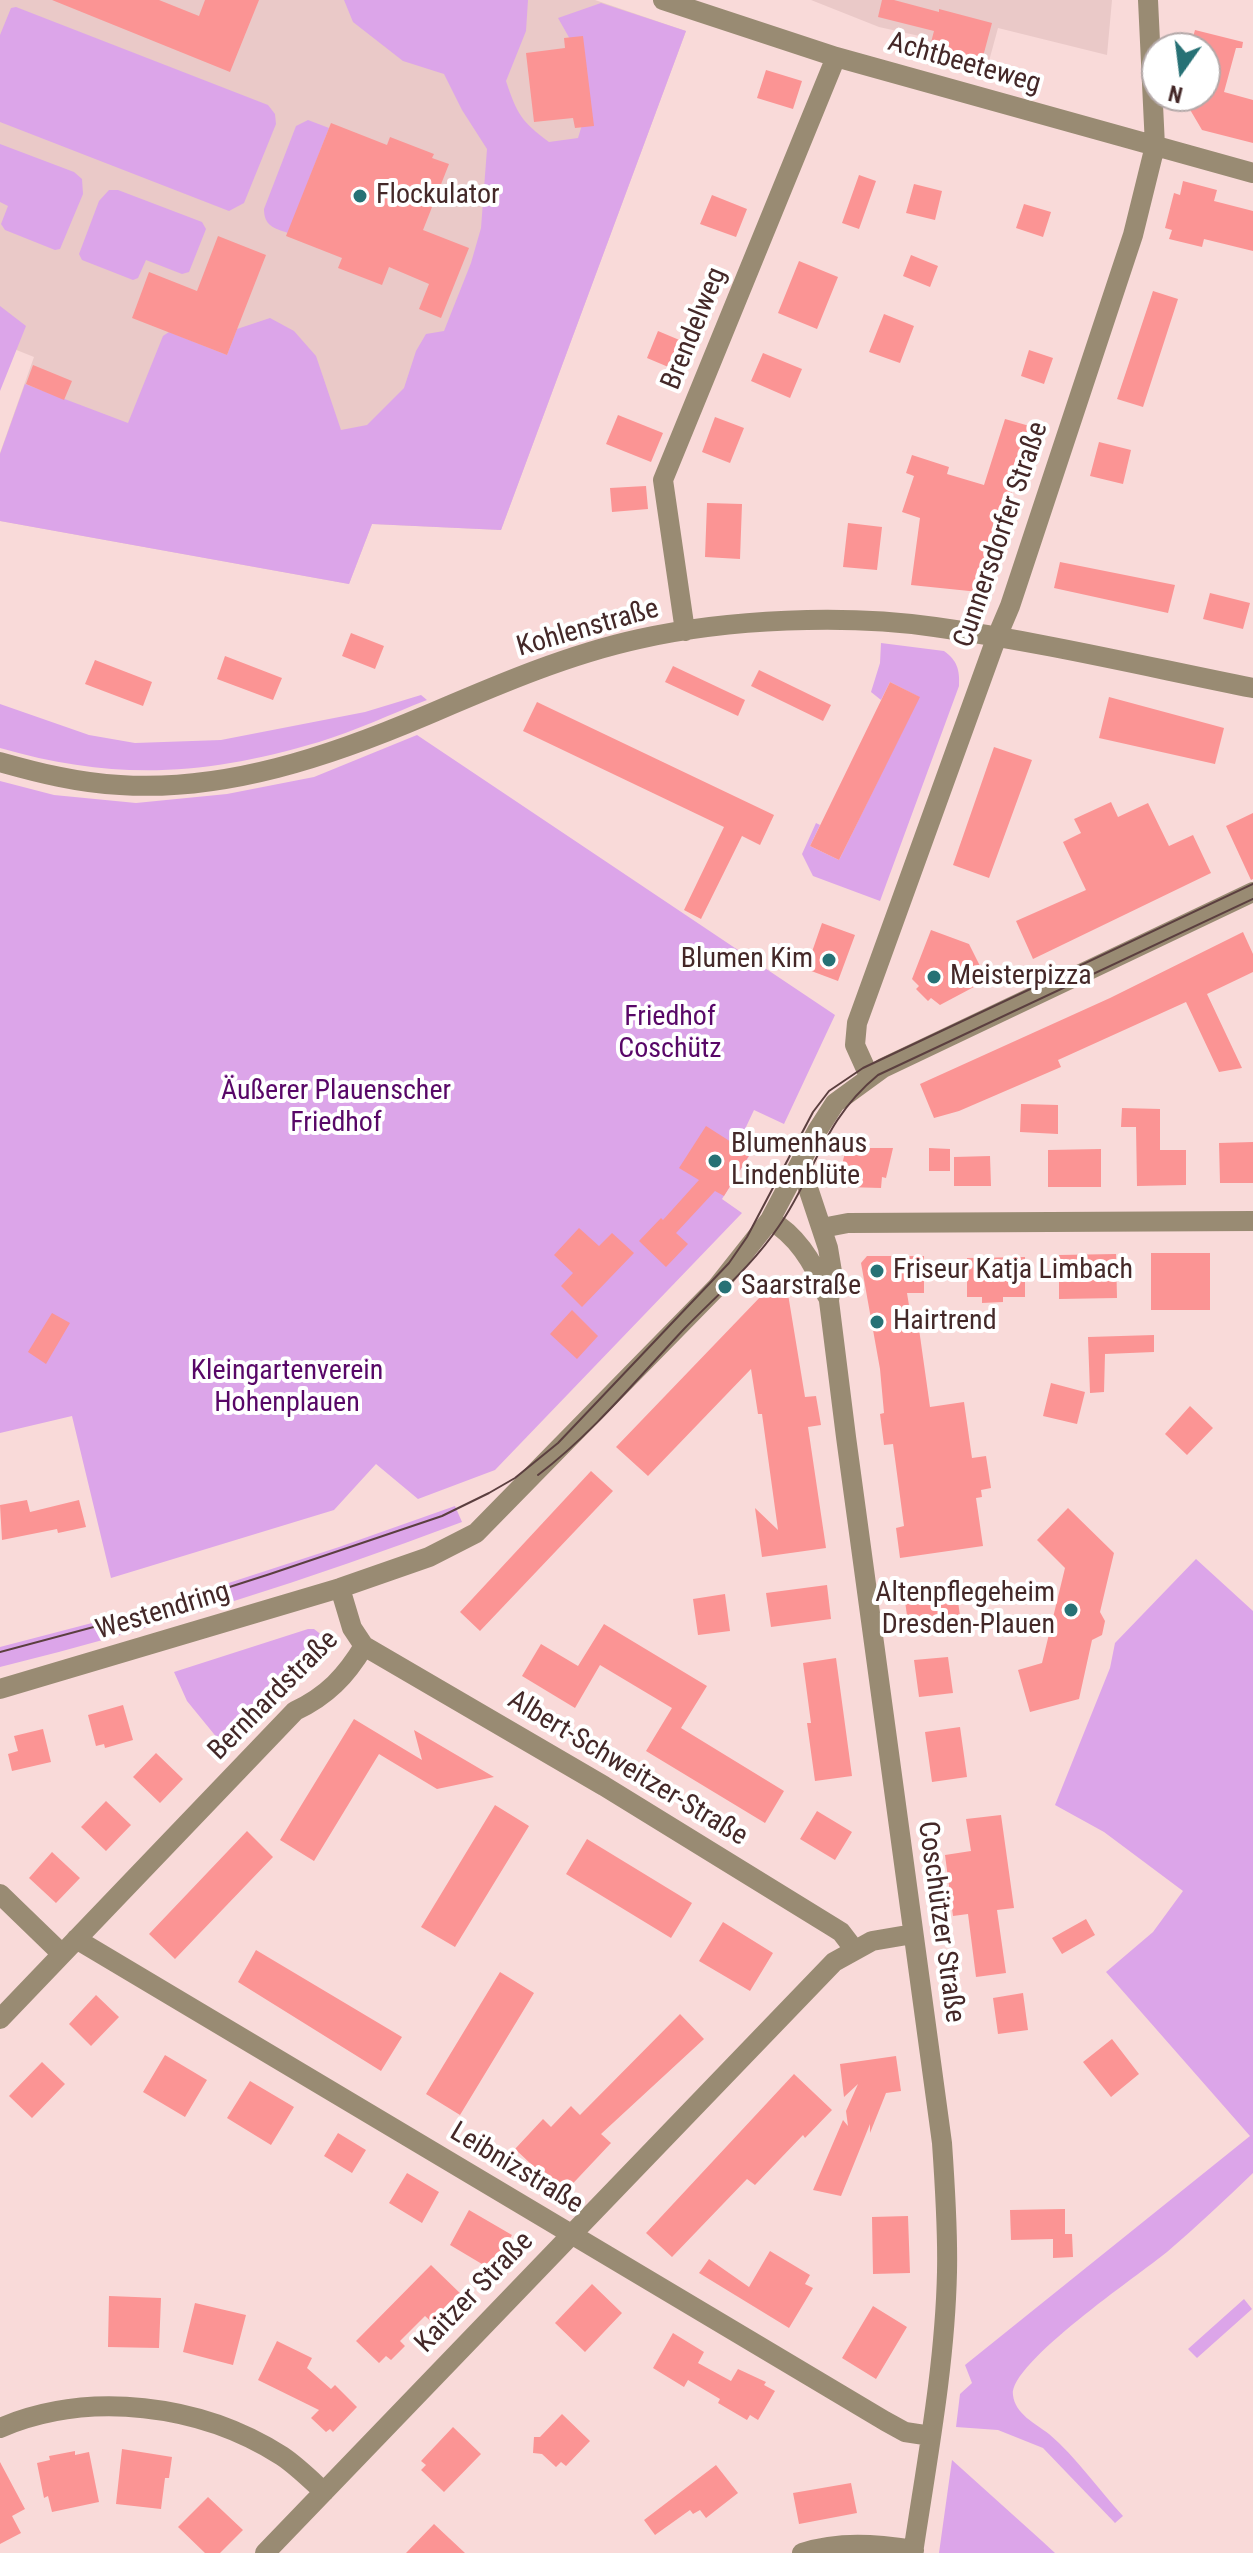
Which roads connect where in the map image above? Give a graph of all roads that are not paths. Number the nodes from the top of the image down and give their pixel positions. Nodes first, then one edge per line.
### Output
1 (663, 0) edge
2 (1148, 0) edge
3 (836, 57) junction
4 (1155, 146) junction
5 (1253, 173) edge
6 (685, 631) junction
7 (996, 639) junction
8 (1253, 688) edge
9 (0, 762) edge
10 (1253, 892) edge
11 (869, 1076) junction
12 (802, 1161) junction
13 (770, 1220) junction
14 (1253, 1221) edge
15 (822, 1228) junction
16 (829, 1301) junction
17 (340, 1588) junction
18 (364, 1646) junction
19 (0, 1689) edge
20 (0, 1894) edge
21 (913, 1934) junction
22 (69, 1947) junction
23 (854, 1949) junction
24 (0, 2019) edge
25 (571, 2234) junction
26 (0, 2428) edge
27 (931, 2436) junction
28 (324, 2492) junction
29 (913, 2552) edge
30 (265, 2553) edge
31 (802, 2553) edge

1 - 3 street, Achtbeeteweg
2 - 4 street, Cunnersdorfer Straße
3 - 4 street, Achtbeeteweg
3 - 6 street, Brendelweg
4 - 5 street, Achtbeeteweg
4 - 7 street, Cunnersdorfer Straße
6 - 7 street, Kohlenstraße
6 - 9 street, Kohlenstraße
7 - 8 street, Kohlenstraße
7 - 11 street, Cunnersdorfer Straße
10 - 11 street, Bernhardstraße
11 - 12 street, Bernhardstraße
12 - 13 street, Bernhardstraße
12 - 15 street, Coschützer Straße
13 - 16 street, Coschützer Straße
13 - 17 street, Bernhardstraße
14 - 15 street
15 - 16 street, Coschützer Straße
16 - 21 street, Coschützer Straße
17 - 18 street, Bernhardstraße
17 - 19 street, Westendring
18 - 22 street, Bernhardstraße
18 - 23 street, Albert-Schweitzer-Straße
20 - 22 street, Leibnizstraße
21 - 23 street, Kaitzer Straße
21 - 27 street, Coschützer Straße
22 - 24 street, Bernhardstraße
22 - 25 street, Leibnizstraße
23 - 25 street, Kaitzer Straße
25 - 27 street, Leibnizstraße
25 - 28 street, Kaitzer Straße
26 - 28 street
27 - 29 street, Coschützer Straße
28 - 30 street, Kaitzer Straße
29 - 31 street

